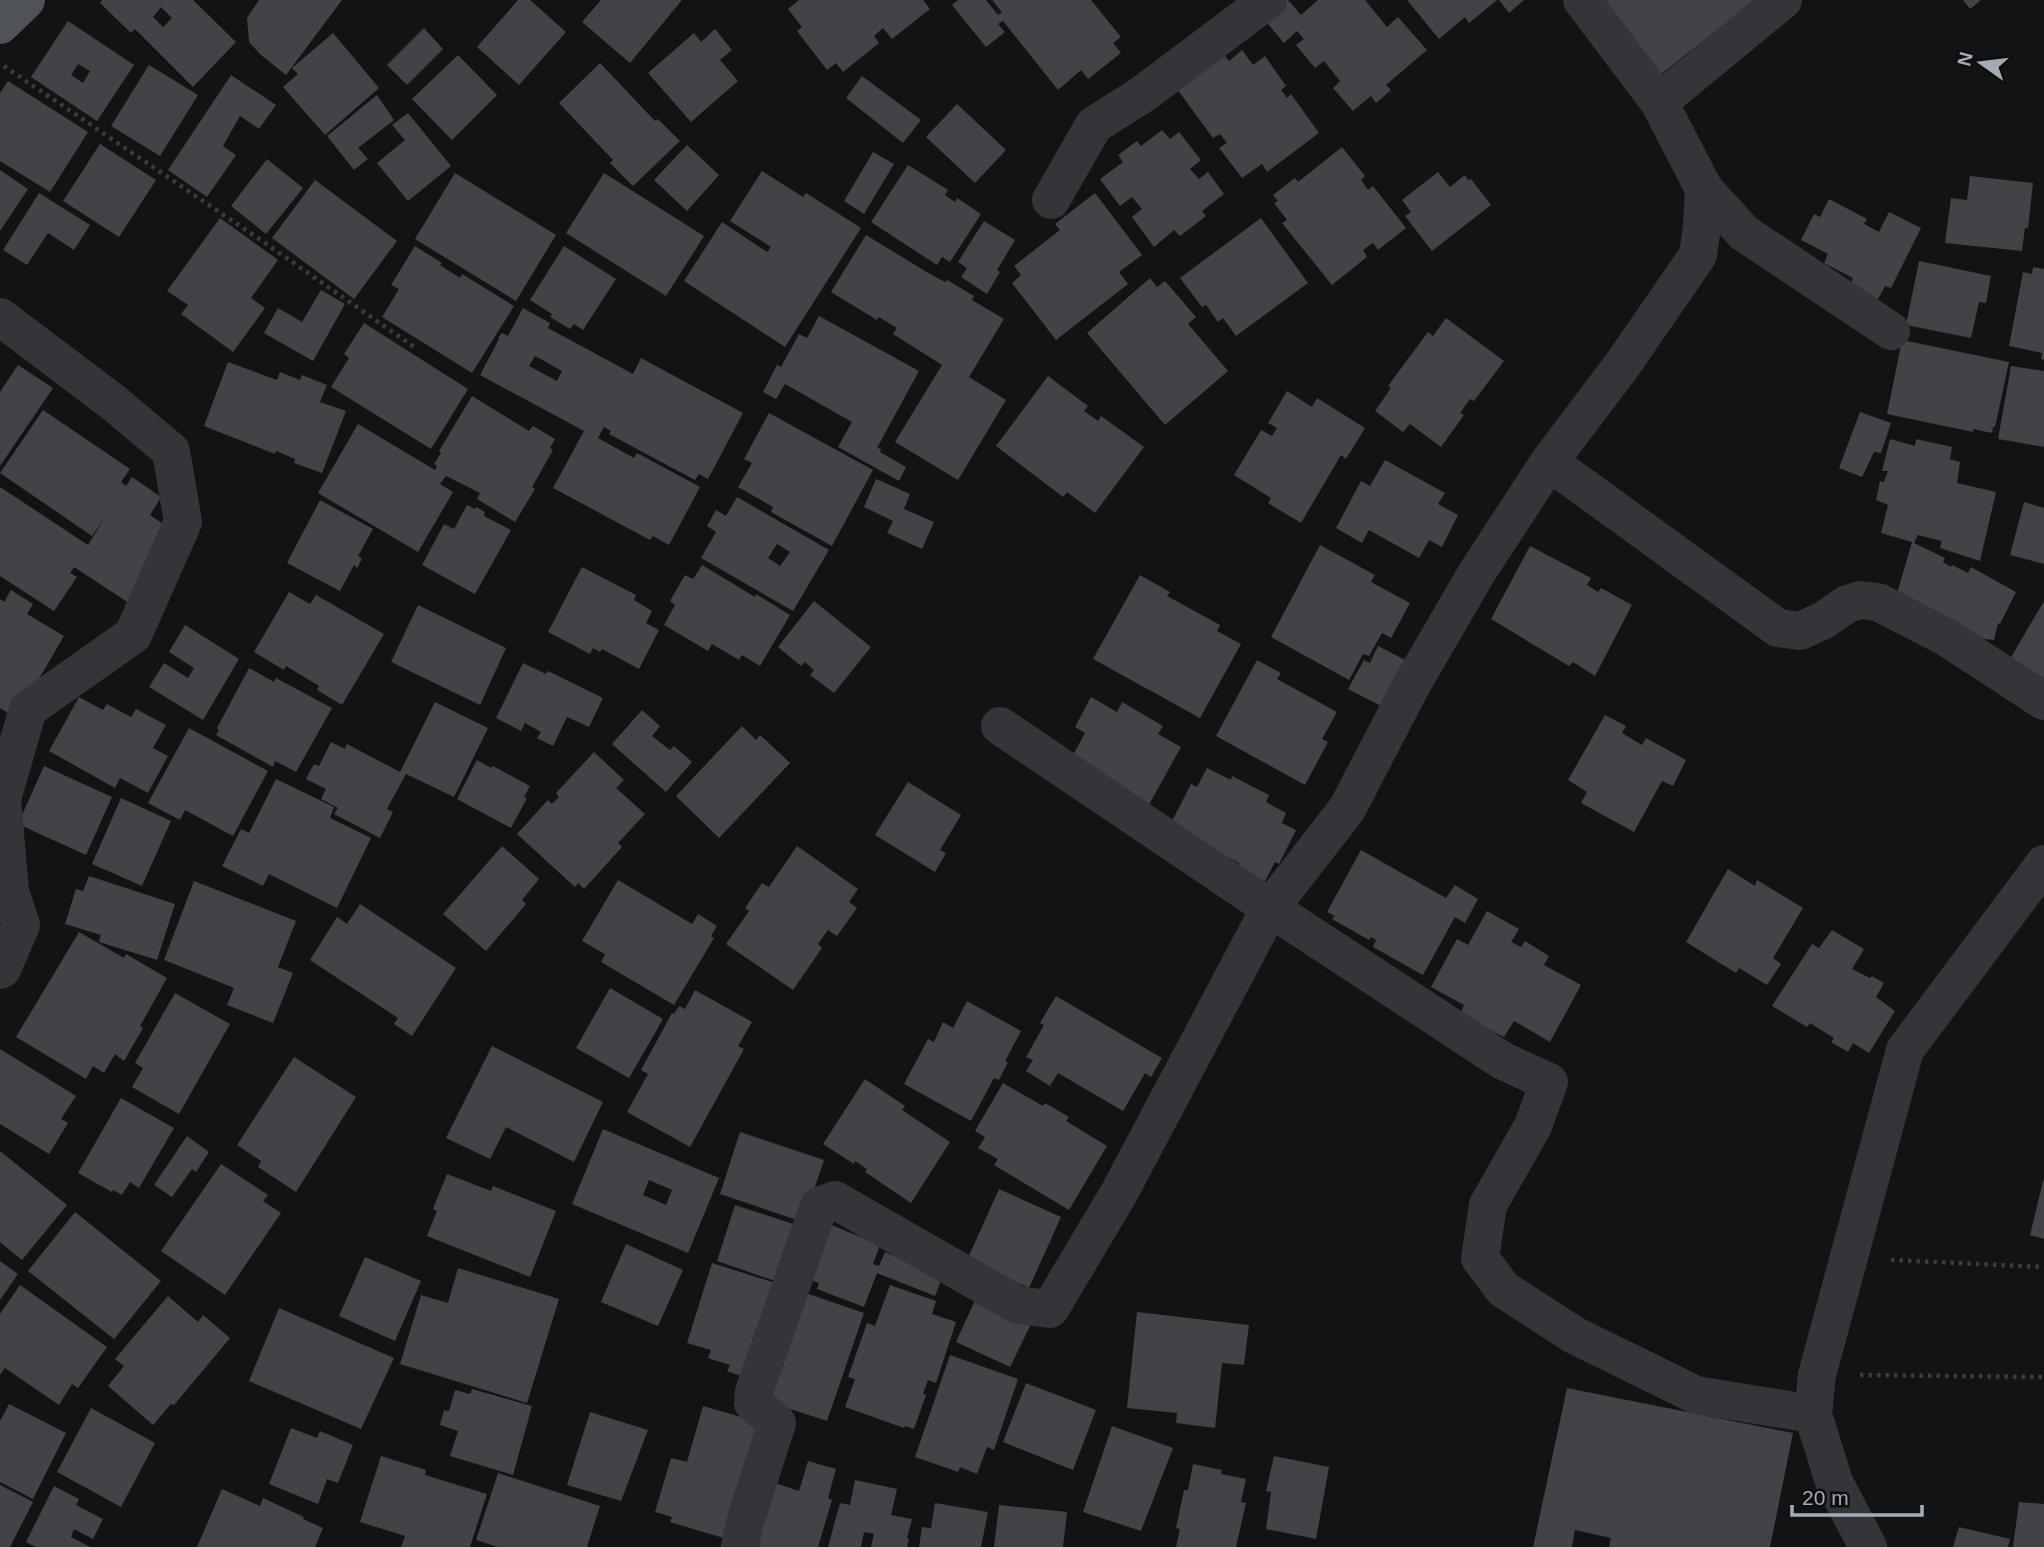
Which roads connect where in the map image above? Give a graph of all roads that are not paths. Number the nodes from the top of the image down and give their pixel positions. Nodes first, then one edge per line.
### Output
1 (26, 0) edge
2 (1268, 0) edge
3 (1582, 0) edge
4 (1783, 0) edge
5 (0, 25) edge
6 (1659, 102) junction
7 (1704, 189) junction
8 (1051, 200) dead end
9 (0, 317) edge
10 (1891, 331) dead end
11 (1549, 462) junction
12 (2044, 701) edge
13 (1000, 726) dead end
14 (2044, 864) edge
15 (1270, 908) junction
16 (0, 970) edge
17 (1813, 1414) junction
18 (740, 1547) edge
19 (1868, 1547) edge

1 - 5 main road
2 - 8 street
3 - 6 street
4 - 6 street
6 - 7 street
7 - 10 street
7 - 11 street
9 - 16 street
11 - 12 street
11 - 15 street
13 - 15 street
14 - 17 street
15 - 17 street
15 - 18 street
17 - 19 street

